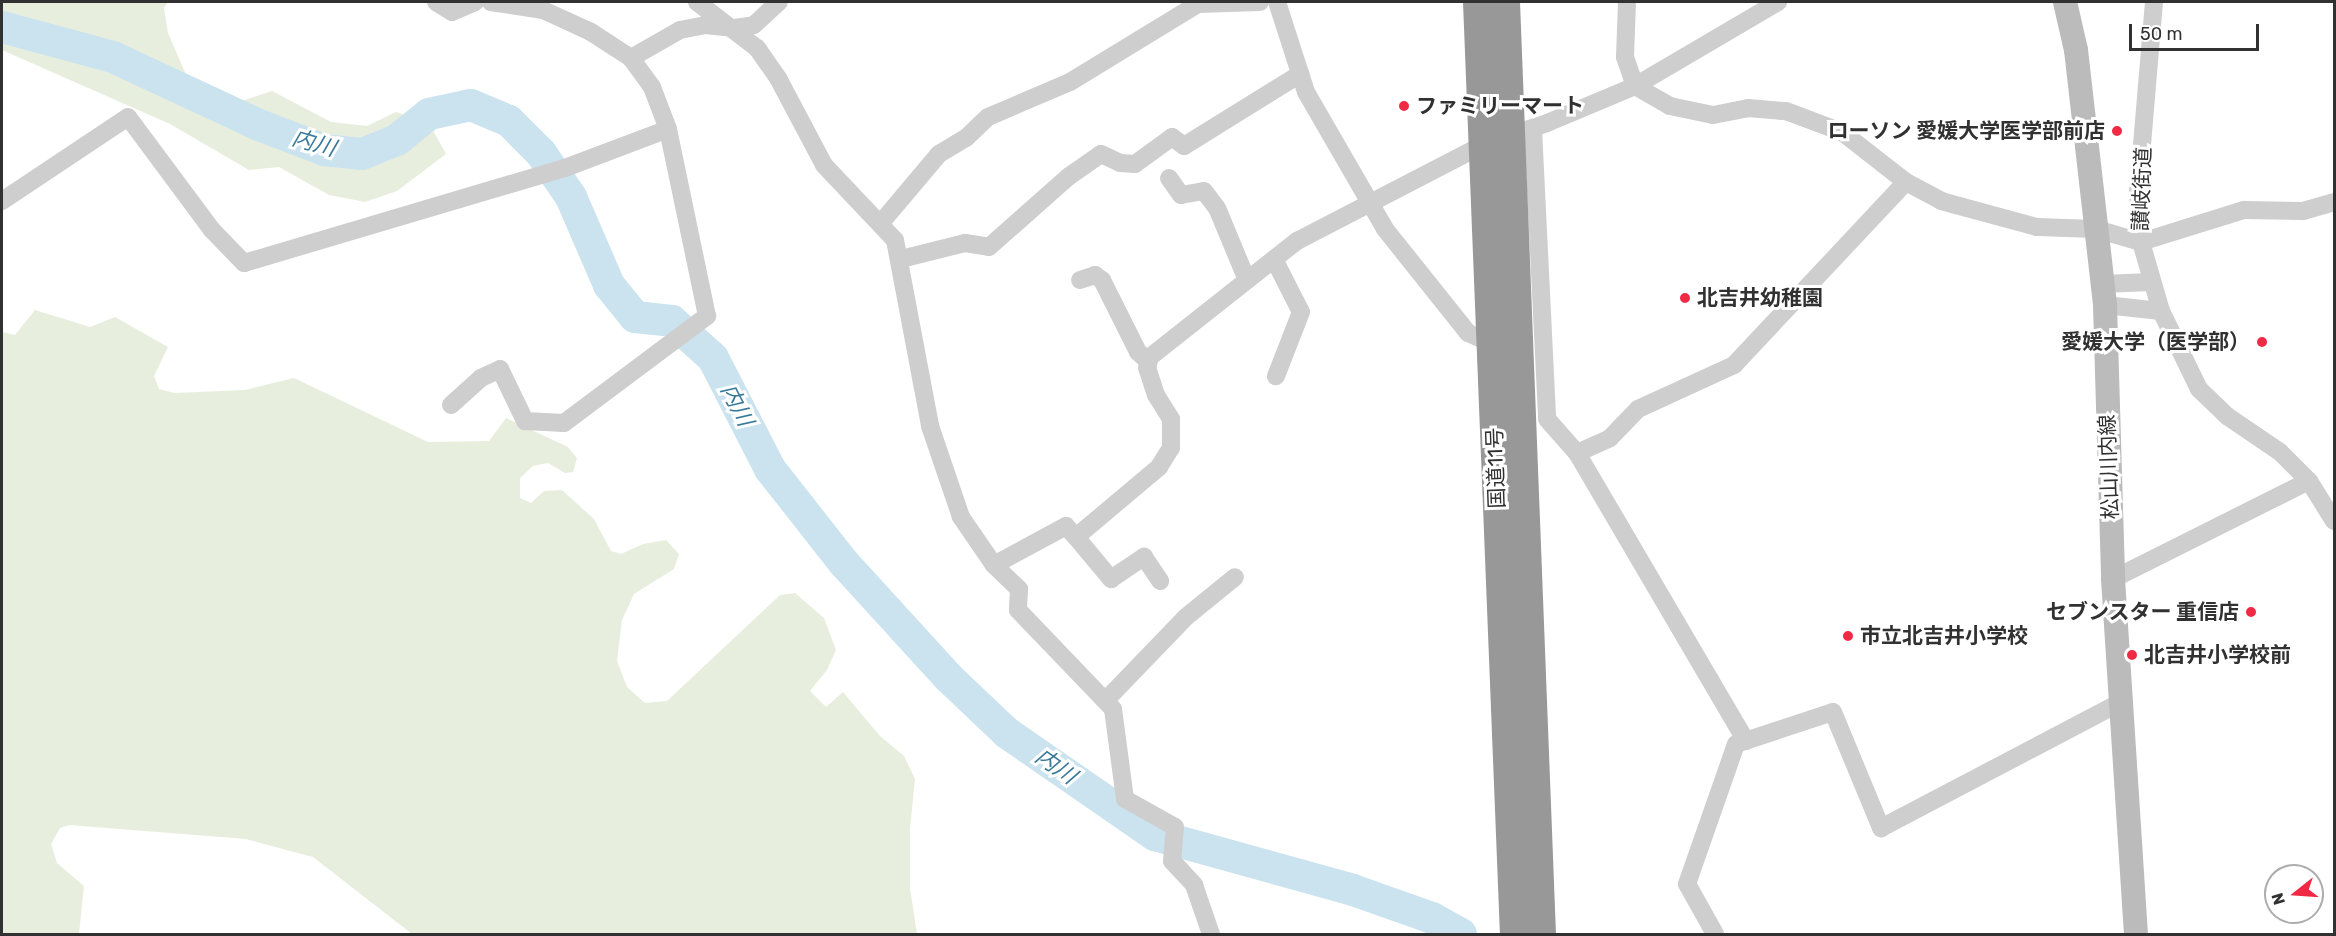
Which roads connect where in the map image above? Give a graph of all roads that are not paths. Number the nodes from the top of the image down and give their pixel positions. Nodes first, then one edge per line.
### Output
1 (436, 2) edge
2 (476, 2) edge
3 (491, 2) edge
4 (697, 2) edge
5 (779, 2) edge
6 (1260, 2) edge
7 (1277, 2) edge
8 (1479, 2) edge
9 (1504, 2) edge
10 (1628, 2) edge
11 (1778, 2) edge
12 (2065, 2) edge
13 (2154, 2) edge
14 (735, 28) junction
15 (631, 58) junction
16 (1300, 74) junction
17 (1635, 86) junction
18 (668, 129) junction
19 (1509, 136) junction
20 (1169, 178) dead end
21 (1906, 182) junction
22 (2, 201) edge
23 (1370, 202) junction
24 (2334, 202) edge
25 (880, 224) junction
26 (2096, 229) junction
27 (2140, 242) junction
28 (901, 259) junction
29 (1274, 259) junction
30 (1080, 280) dead end
31 (1247, 280) junction
32 (2151, 282) junction
33 (2103, 295) junction
34 (2161, 311) junction
35 (1492, 344) junction
36 (1148, 361) junction
37 (1276, 376) dead end
38 (451, 405) dead end
39 (1577, 453) junction
40 (2309, 481) junction
41 (2334, 521) edge
42 (1076, 537) junction
43 (994, 565) junction
44 (1235, 577) dead end
45 (2113, 579) junction
46 (1160, 581) dead end
47 (1106, 700) junction
48 (2121, 702) junction
49 (1746, 741) junction
50 (1212, 934) edge
51 (1516, 934) edge
52 (1540, 934) edge
53 (1715, 934) edge
54 (2136, 934) edge

1 - 2 street
3 - 15 street
4 - 14 street
5 - 14 street
6 - 25 street
7 - 16 street
8 - 19 highway, 国道11号
9 - 19 highway, 国道11号
10 - 17 street
11 - 17 street
12 - 26 main road, 松山川内線
13 - 27 street, 讃岐街道
14 - 15 street
14 - 25 street
15 - 18 street
16 - 23 street
16 - 28 street
17 - 19 street
17 - 21 street
18 - 22 street
18 - 38 street
19 - 23 street
19 - 35 highway, 国道11号
19 - 39 street
19 - 52 highway, 国道11号
20 - 31 street
21 - 26 street
21 - 39 street
23 - 29 street
23 - 35 street
24 - 27 street
25 - 28 street
26 - 27 street
26 - 33 main road, 松山川内線
27 - 32 street, 讃岐街道
28 - 43 street
29 - 31 street
29 - 37 street
30 - 36 street
31 - 36 street
32 - 33 street
32 - 34 street, 讃岐街道
33 - 34 street
33 - 45 main road, 松山川内線
34 - 40 street, 讃岐街道
35 - 51 highway, 国道11号
36 - 42 street
39 - 49 street
40 - 41 street, 讃岐街道
40 - 45 street
42 - 43 street
42 - 46 street
43 - 47 street
44 - 47 street
45 - 48 main road, 松山川内線
47 - 50 street
48 - 49 street
48 - 54 main road, 松山川内線
49 - 53 street

